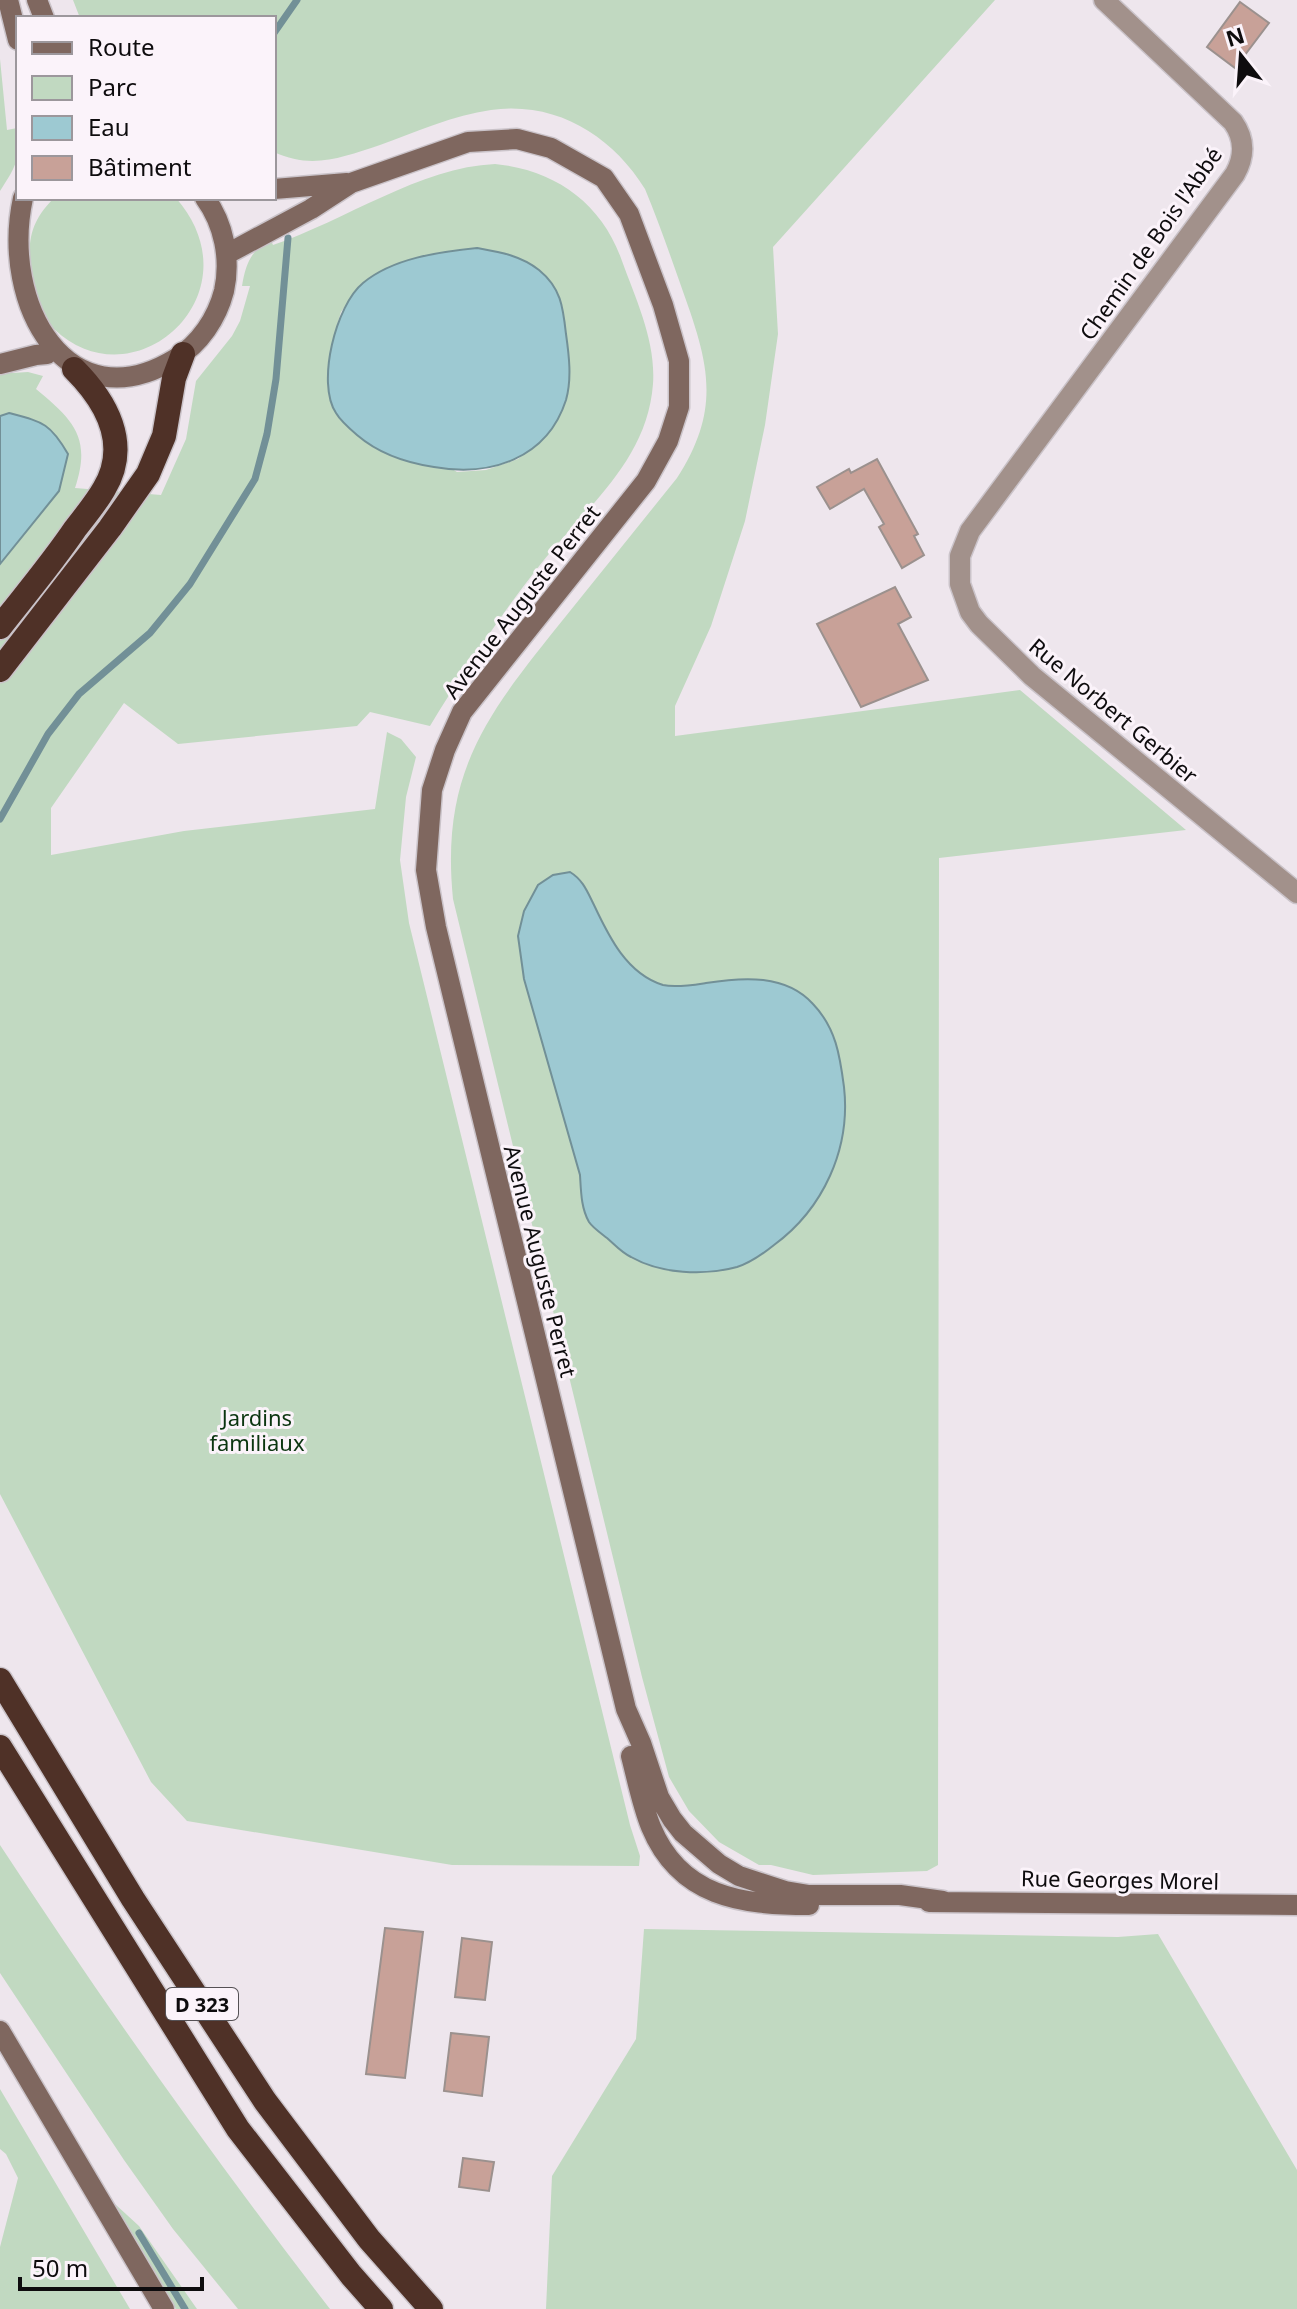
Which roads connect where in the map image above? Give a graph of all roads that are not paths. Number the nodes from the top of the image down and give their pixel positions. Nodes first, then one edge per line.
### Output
1 (8, 0) edge
2 (1104, 0) edge
3 (16, 32) edge
4 (351, 183) junction
5 (276, 189) edge
6 (22, 200) edge
7 (206, 200) edge
8 (227, 254) junction
9 (1, 265) edge
10 (47, 354) junction
11 (183, 354) junction
12 (0, 364) edge
13 (74, 369) junction
14 (970, 531) joint
15 (0, 627) edge
16 (0, 670) edge
17 (1297, 893) edge
18 (0, 1680) edge
19 (626, 1709) junction
20 (0, 1747) edge
21 (701, 1850) joint
22 (676, 1868) joint
23 (943, 1901) junction
24 (1297, 1905) edge
25 (0, 2031) edge
26 (164, 2309) edge
27 (381, 2309) edge
28 (431, 2309) edge

1 - 3 street
2 - 14 street, Chemin de Bois l'Abbé
4 - 5 street, Avenue Auguste Perret
4 - 8 street, Avenue Auguste Perret
4 - 19 street, Avenue Auguste Perret
6 - 9 street
7 - 8 street
8 - 11 street
9 - 10 street
10 - 12 street
10 - 13 street
11 - 13 street
11 - 16 highway
13 - 15 highway
14 - 17 street, Rue Norbert Gerbier
18 - 28 highway, D 323
19 - 21 street, Avenue Auguste Perret
19 - 22 street, Avenue Auguste Perret
20 - 27 highway, D 323
21 - 23 street, Rue Georges Morel
22 - 23 street, Rue Georges Morel
23 - 24 street, Rue Georges Morel
25 - 26 street

